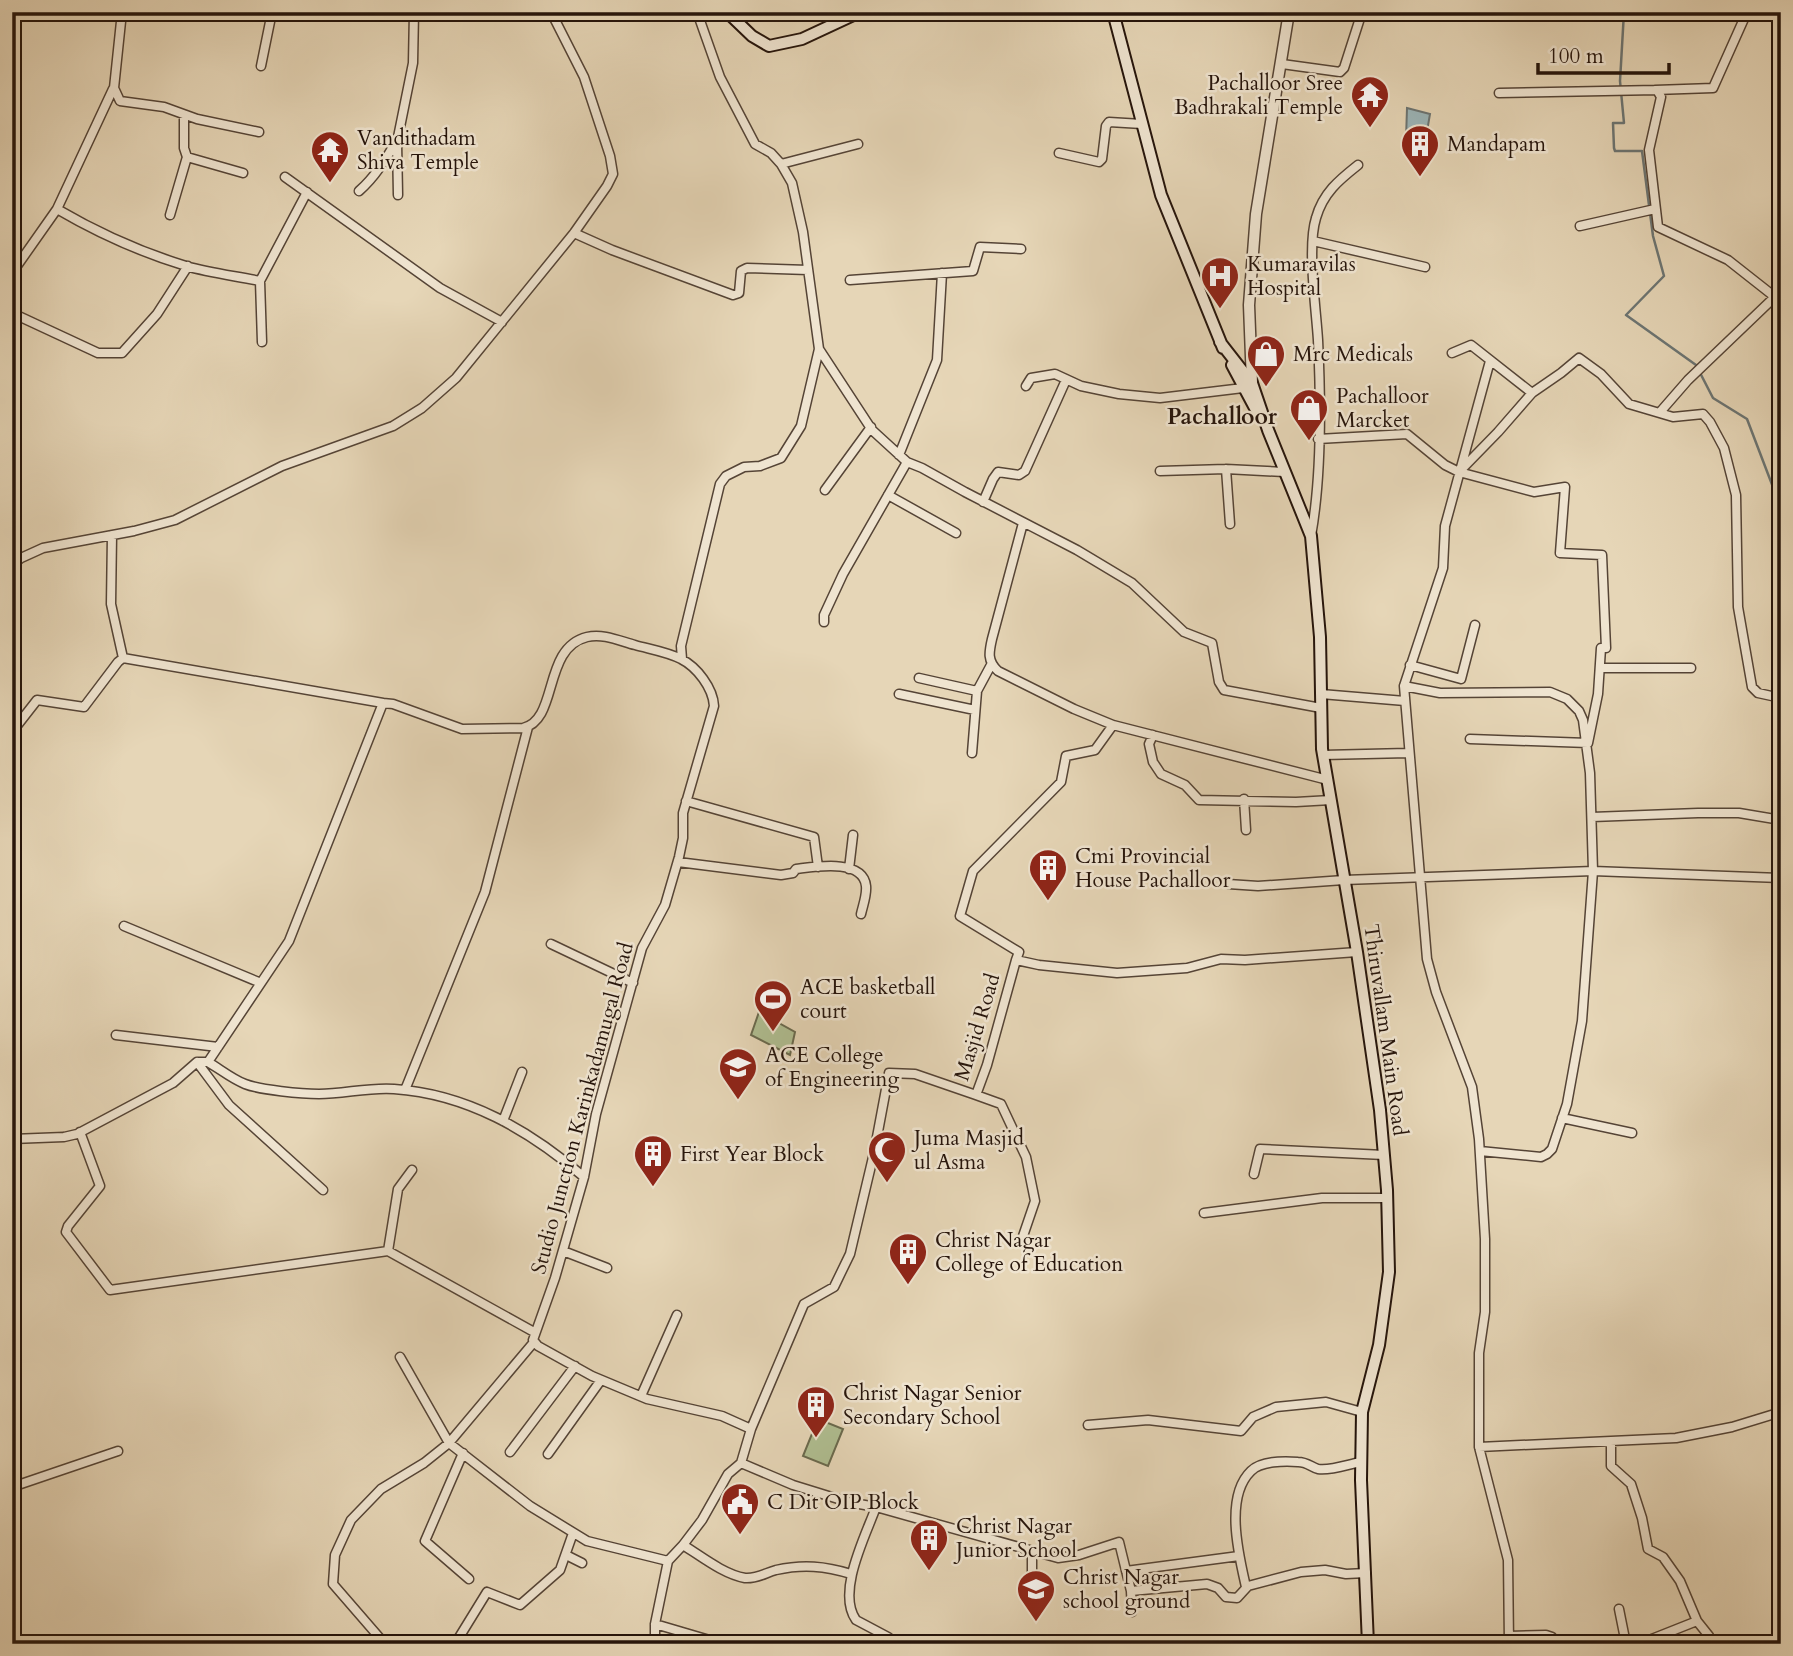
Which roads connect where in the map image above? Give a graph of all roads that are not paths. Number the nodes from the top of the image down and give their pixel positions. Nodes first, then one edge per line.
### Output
1 (122, 12) edge
2 (272, 12) edge
3 (414, 12) edge
4 (551, 12) edge
5 (697, 12) edge
6 (727, 12) edge
7 (860, 12) edge
8 (1113, 12) edge
9 (1289, 12) edge
10 (1362, 12) edge
11 (1747, 12) edge
12 (1282, 64) junction
13 (261, 66) dead end
14 (114, 88) junction
15 (1655, 90) junction
16 (1499, 93) dead end
17 (184, 115) junction
18 (1142, 124) junction
19 (259, 132) dead end
20 (398, 138) junction
21 (858, 144) dead end
22 (1059, 153) dead end
23 (187, 157) junction
24 (781, 164) junction
25 (1358, 165) dead end
26 (243, 173) dead end
27 (285, 177) dead end
28 (359, 191) dead end
29 (307, 192) junction
30 (398, 195) dead end
31 (57, 209) junction
32 (1655, 209) junction
33 (170, 215) dead end
34 (1580, 226) dead end
35 (574, 233) junction
36 (1313, 241) junction
37 (1021, 249) dead end
38 (188, 266) junction
39 (1425, 267) dead end
40 (808, 270) junction
41 (12, 273) edge
42 (942, 274) junction
43 (260, 281) junction
44 (850, 281) dead end
45 (1778, 294) edge
46 (12, 313) edge
47 (502, 322) junction
48 (262, 342) dead end
49 (819, 349) junction
50 (1452, 353) dead end
51 (1490, 360) junction
52 (1066, 380) junction
53 (1026, 386) dead end
54 (1247, 386) junction
55 (1532, 393) junction
56 (1661, 411) junction
57 (871, 426) junction
58 (1318, 439) junction
59 (899, 455) junction
60 (907, 462) junction
61 (1226, 469) junction
62 (1160, 471) dead end
63 (1284, 472) junction
64 (1459, 472) junction
65 (825, 491) dead end
66 (888, 495) junction
67 (983, 502) junction
68 (1023, 523) junction
69 (1230, 524) dead end
70 (956, 533) dead end
71 (112, 535) junction
72 (1311, 536) junction
73 (12, 565) edge
74 (824, 622) dead end
75 (1475, 625) dead end
76 (123, 659) junction
77 (682, 659) junction
78 (991, 665) junction
79 (1410, 665) junction
80 (1600, 668) junction
81 (1691, 668) dead end
82 (919, 678) dead end
83 (1404, 686) junction
84 (977, 691) junction
85 (899, 694) dead end
86 (1321, 694) junction
87 (1781, 698) edge
88 (1405, 701) junction
89 (383, 703) junction
90 (1321, 708) junction
91 (975, 710) junction
92 (1113, 725) junction
93 (528, 727) junction
94 (12, 732) edge
95 (1153, 735) junction
96 (1470, 739) dead end
97 (1588, 743) junction
98 (972, 753) dead end
99 (1408, 753) junction
100 (1323, 755) junction
101 (1328, 780) junction
102 (1244, 799) junction
103 (1331, 800) junction
104 (686, 801) junction
105 (1592, 817) junction
106 (1781, 820) edge
107 (1246, 830) dead end
108 (853, 835) dead end
109 (678, 862) junction
110 (818, 867) junction
111 (849, 869) junction
112 (1593, 871) junction
113 (1419, 878) junction
114 (1781, 878) edge
115 (1344, 880) junction
116 (1228, 884) dead end
117 (861, 914) dead end
118 (124, 926) dead end
119 (551, 944) dead end
120 (1357, 952) junction
121 (1016, 960) junction
122 (261, 983) junction
123 (633, 983) junction
124 (116, 1035) dead end
125 (218, 1047) junction
126 (197, 1062) junction
127 (208, 1062) junction
128 (522, 1072) dead end
129 (405, 1090) junction
130 (976, 1095) junction
131 (1562, 1118) junction
132 (503, 1121) junction
133 (90, 1128) junction
134 (80, 1132) junction
135 (1632, 1133) dead end
136 (12, 1139) edge
137 (85, 1143) junction
138 (1480, 1151) junction
139 (1384, 1155) junction
140 (412, 1170) dead end
141 (1254, 1174) dead end
142 (584, 1177) junction
143 (323, 1190) dead end
144 (1388, 1198) junction
145 (1204, 1213) dead end
146 (1022, 1239) dead end
147 (388, 1251) junction
148 (563, 1251) junction
149 (607, 1268) dead end
150 (677, 1315) dead end
151 (534, 1332) junction
152 (534, 1342) junction
153 (400, 1357) dead end
154 (575, 1366) junction
155 (601, 1380) junction
156 (641, 1396) junction
157 (1362, 1412) junction
158 (1781, 1412) edge
159 (1088, 1425) dead end
160 (751, 1429) junction
161 (1611, 1441) junction
162 (449, 1443) junction
163 (1479, 1447) junction
164 (118, 1451) dead end
165 (510, 1452) dead end
166 (463, 1453) junction
167 (548, 1454) dead end
168 (1362, 1462) junction
169 (741, 1463) junction
170 (12, 1487) edge
171 (876, 1507) junction
172 (573, 1533) junction
173 (683, 1545) junction
174 (1032, 1552) junction
175 (566, 1555) junction
176 (1239, 1556) junction
177 (668, 1561) junction
178 (582, 1563) dead end
179 (1126, 1571) junction
180 (1366, 1573) junction
181 (851, 1574) junction
182 (469, 1579) dead end
183 (1246, 1587) junction
184 (1130, 1591) junction
185 (1032, 1608) dead end
186 (1619, 1609) dead end
187 (1132, 1612) dead end
188 (1697, 1621) junction
189 (655, 1624) junction
190 (1509, 1640) edge
191 (385, 1644) edge
192 (454, 1644) edge
193 (656, 1644) edge
194 (723, 1644) edge
195 (897, 1644) edge
196 (1368, 1644) edge
197 (1556, 1644) edge
198 (1626, 1644) edge
199 (1639, 1644) edge
200 (1711, 1644) edge

1 - 14 street
2 - 13 street
3 - 20 street
4 - 35 street
5 - 24 street
6 - 7 main road
8 - 18 main road, Thiruvallam Main Road
9 - 12 street
10 - 12 street
11 - 15 street
12 - 54 street
14 - 17 street
14 - 31 street
15 - 16 street
15 - 32 street
17 - 19 street
17 - 23 street
18 - 22 street
18 - 54 main road, Thiruvallam Main Road
20 - 28 street
20 - 30 street
21 - 24 street
23 - 26 street
23 - 33 street
24 - 40 street
25 - 36 street
27 - 29 street
29 - 43 street
29 - 47 street
31 - 38 street
31 - 41 street
32 - 34 street
32 - 45 street
35 - 40 street
35 - 47 street
36 - 39 street
36 - 58 street
37 - 42 street
38 - 43 street
38 - 46 street
40 - 49 street
42 - 44 street
42 - 59 street
43 - 48 street
45 - 56 street
47 - 71 street
49 - 57 street
49 - 77 street
50 - 51 street
51 - 55 street
51 - 64 street
52 - 53 street
52 - 54 street
52 - 67 street
54 - 63 main road, Thiruvallam Main Road
55 - 56 street
55 - 64 street
56 - 87 street
57 - 59 street
57 - 65 street
58 - 64 street
58 - 72 street
59 - 60 street
60 - 66 street
60 - 67 street
61 - 62 street
61 - 63 street
61 - 69 street
63 - 72 main road, Thiruvallam Main Road
64 - 79 street
64 - 80 street
66 - 70 street
66 - 74 street
67 - 68 street
68 - 78 street
68 - 90 street
71 - 73 street
71 - 76 street
72 - 86 main road, Thiruvallam Main Road
75 - 79 street
76 - 89 street
76 - 94 street
77 - 93 street
77 - 104 street, Studio Junction Karinkadamugal Road
78 - 84 street
78 - 92 street
79 - 83 street
80 - 81 street
80 - 97 street
82 - 84 street
83 - 88 street
83 - 97 street
84 - 91 street
85 - 91 street
86 - 88 street
86 - 90 main road, Thiruvallam Main Road
88 - 99 street
89 - 93 street
89 - 122 street
90 - 100 main road, Thiruvallam Main Road
91 - 98 street
92 - 95 street
92 - 121 street
93 - 129 street
95 - 101 street
95 - 102 street
96 - 97 street
97 - 105 street
99 - 100 street
99 - 113 street
100 - 101 main road, Thiruvallam Main Road
101 - 103 main road, Thiruvallam Main Road
102 - 103 street
102 - 107 street
103 - 115 main road, Thiruvallam Main Road
104 - 109 street, Studio Junction Karinkadamugal Road
104 - 110 street
105 - 106 street
105 - 112 street
108 - 111 street
109 - 110 street
109 - 123 street, Studio Junction Karinkadamugal Road
110 - 111 street
111 - 117 street
112 - 113 street
112 - 114 street
112 - 131 street
113 - 115 street
113 - 138 street
115 - 116 street
115 - 120 main road, Thiruvallam Main Road
118 - 122 street
119 - 123 street
120 - 121 street, Masjid Road
120 - 139 main road, Thiruvallam Main Road
121 - 130 street, Masjid Road
122 - 125 street
123 - 142 street, Studio Junction Karinkadamugal Road
124 - 125 street
125 - 127 street
126 - 127 street
126 - 133 street
126 - 143 street
127 - 129 street
128 - 132 street
129 - 132 street
130 - 146 street
130 - 160 street, Masjid Road
131 - 135 street
131 - 138 street
132 - 142 street
133 - 134 street
133 - 137 street
134 - 136 street
134 - 137 street
137 - 147 street
138 - 163 street
139 - 141 street
139 - 144 main road, Thiruvallam Main Road
140 - 147 street
142 - 148 street, Studio Junction Karinkadamugal Road
144 - 145 street
144 - 157 main road, Thiruvallam Main Road
147 - 151 street
148 - 149 street
148 - 151 street, Studio Junction Karinkadamugal Road
150 - 156 street
151 - 152 street, Studio Junction Karinkadamugal Road
152 - 154 street
152 - 162 street
153 - 162 street
154 - 155 street
154 - 165 street
155 - 156 street
155 - 167 street
156 - 160 street
157 - 159 street
157 - 168 main road, Thiruvallam Main Road
158 - 161 street
160 - 169 street
161 - 163 street
161 - 188 street
162 - 166 street
162 - 191 street
163 - 190 street
164 - 170 street
166 - 172 street
166 - 182 street
168 - 176 street
168 - 180 main road, Thiruvallam Main Road
169 - 171 street
169 - 173 street
171 - 174 street
171 - 181 street
172 - 175 street
172 - 177 street
173 - 177 street
173 - 181 street
174 - 179 street
174 - 185 street
175 - 178 street
175 - 192 street
176 - 179 street
176 - 183 street
177 - 189 street
179 - 184 street
180 - 183 street
180 - 196 main road, Thiruvallam Main Road
181 - 195 street
183 - 184 street
184 - 187 street
186 - 198 street
188 - 199 street
188 - 200 street
189 - 193 street
189 - 194 street
190 - 197 street

